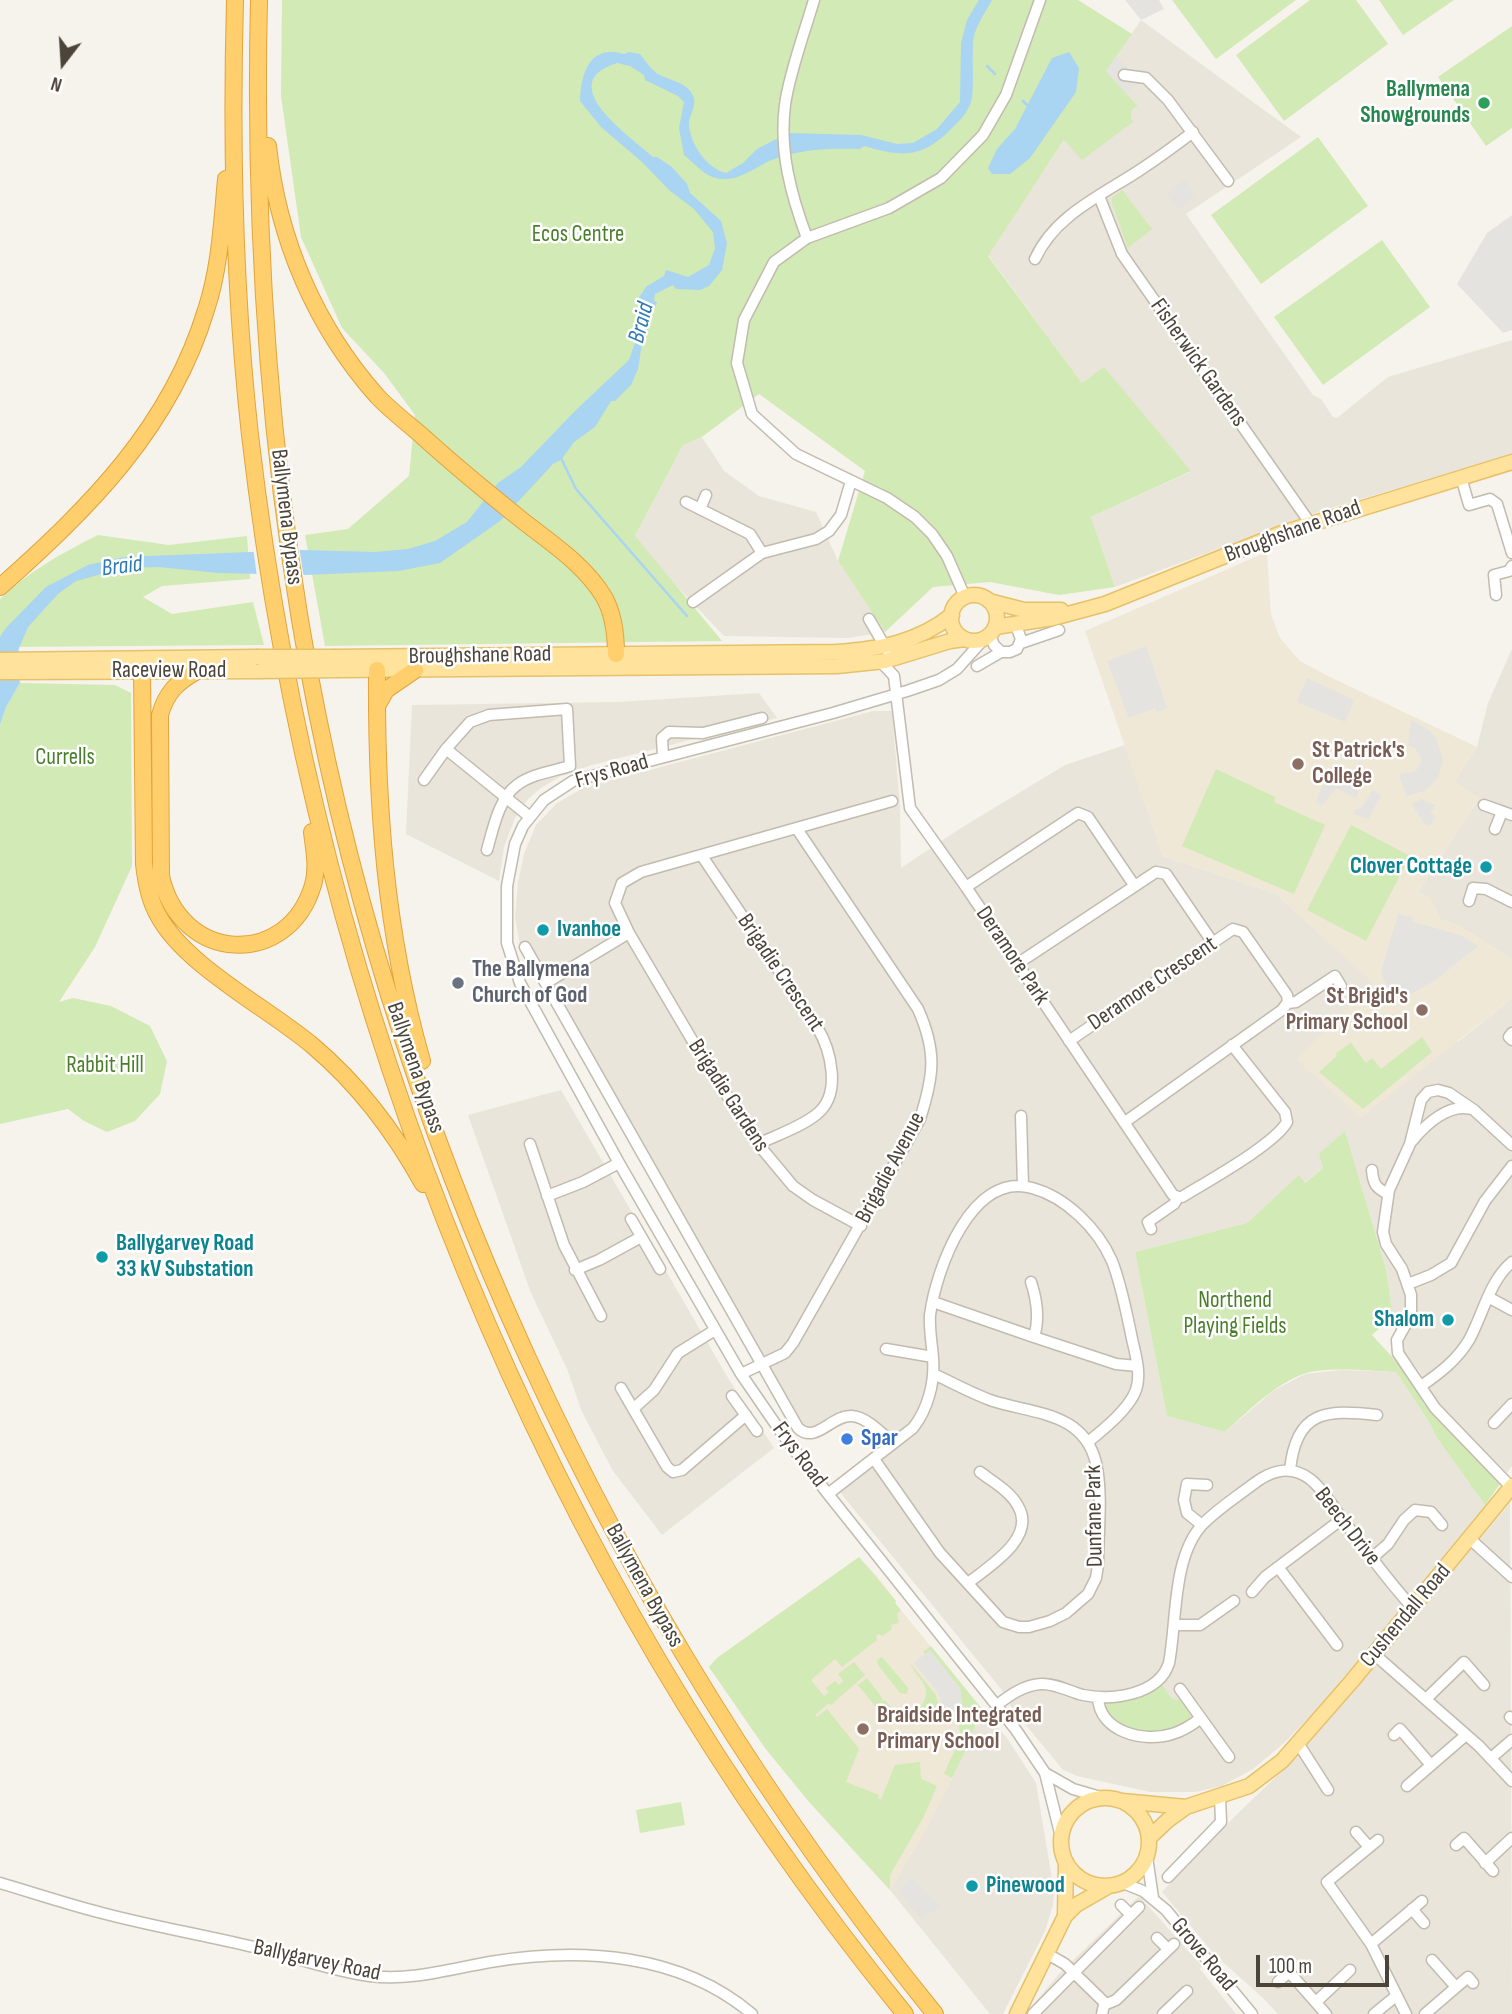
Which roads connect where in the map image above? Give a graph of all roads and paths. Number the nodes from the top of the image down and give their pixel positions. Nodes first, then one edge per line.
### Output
1 (235, 0) edge
2 (259, 0) edge
3 (814, 0) edge
4 (1040, 0) edge
5 (257, 71) junction
6 (1124, 75) dead end
7 (234, 89) junction
8 (1193, 132) junction
9 (1228, 181) dead end
10 (1099, 196) junction
11 (807, 238) junction
12 (1035, 259) dead end
13 (1512, 461) edge
14 (1461, 477) junction
15 (851, 481) junction
16 (706, 495) dead end
17 (686, 502) dead end
18 (700, 509) junction
19 (1310, 523) junction
20 (1512, 552) edge
21 (762, 553) junction
22 (1512, 566) edge
23 (0, 587) edge
24 (1496, 595) dead end
25 (965, 597) junction
26 (989, 601) junction
27 (693, 602) dead end
28 (1076, 610) junction
29 (952, 615) junction
30 (869, 619) dead end
31 (1015, 623) junction
32 (1059, 630) dead end
33 (980, 636) junction
34 (1021, 643) junction
35 (1001, 652) junction
36 (616, 654) junction
37 (886, 656) junction
38 (0, 660) edge
39 (377, 663) junction
40 (972, 663) junction
41 (258, 664) junction
42 (142, 665) junction
43 (26, 666) junction
44 (602, 669) junction
45 (415, 670) junction
46 (197, 671) junction
47 (0, 672) edge
48 (895, 695) junction
49 (377, 706) junction
50 (761, 718) dead end
51 (446, 749) junction
52 (663, 757) junction
53 (304, 759) junction
54 (424, 780) dead end
55 (506, 798) junction
56 (892, 801) dead end
57 (1484, 805) dead end
58 (1507, 813) edge
59 (530, 817) junction
60 (797, 829) junction
61 (1495, 830) dead end
62 (487, 850) dead end
63 (702, 856) junction
64 (1134, 885) junction
65 (966, 887) junction
66 (1469, 901) dead end
67 (1512, 902) edge
68 (629, 933) junction
69 (1213, 943) junction
70 (525, 947) dead end
71 (1017, 964) junction
72 (545, 983) junction
73 (1341, 986) dead end
74 (1287, 1003) junction
75 (1512, 1033) edge
76 (1512, 1040) edge
77 (1069, 1041) junction
78 (1232, 1045) junction
79 (612, 1101) junction
80 (1474, 1110) junction
81 (591, 1111) junction
82 (1021, 1116) dead end
83 (1125, 1122) junction
84 (530, 1144) dead end
85 (758, 1144) junction
86 (1410, 1144) junction
87 (1512, 1145) edge
88 (619, 1163) junction
89 (1512, 1166) edge
90 (1372, 1170) dead end
91 (454, 1181) junction
92 (1023, 1186) junction
93 (1388, 1194) junction
94 (547, 1196) junction
95 (1178, 1197) junction
96 (631, 1219) dead end
97 (861, 1226) junction
98 (1151, 1229) dead end
99 (451, 1235) junction
100 (641, 1237) junction
101 (1512, 1262) edge
102 (660, 1269) dead end
103 (575, 1270) junction
104 (1031, 1282) dead end
105 (1408, 1284) junction
106 (1488, 1297) junction
107 (933, 1301) junction
108 (1512, 1310) edge
109 (601, 1316) dead end
110 (715, 1330) junction
111 (1034, 1337) junction
112 (886, 1349) dead end
113 (933, 1357) junction
114 (761, 1365) junction
115 (1137, 1366) junction
116 (741, 1374) junction
117 (934, 1374) junction
118 (1421, 1386) junction
119 (621, 1388) dead end
120 (732, 1396) dead end
121 (1512, 1404) edge
122 (633, 1409) junction
123 (746, 1415) junction
124 (1377, 1415) dead end
125 (1494, 1423) dead end
126 (757, 1431) dead end
127 (1088, 1442) junction
128 (893, 1443) junction
129 (874, 1459) junction
130 (1290, 1470) junction
131 (980, 1472) dead end
132 (1207, 1485) dead end
133 (1512, 1486) edge
134 (828, 1494) junction
135 (1342, 1519) junction
136 (1202, 1525) junction
137 (1442, 1525) dead end
138 (1470, 1539) junction
139 (1372, 1558) junction
140 (1278, 1567) junction
141 (1512, 1577) edge
142 (968, 1583) junction
143 (1252, 1592) dead end
144 (1234, 1601) dead end
145 (1413, 1608) junction
146 (1174, 1625) junction
147 (1337, 1645) dead end
148 (1374, 1654) junction
149 (1484, 1685) dead end
150 (1181, 1689) dead end
151 (1098, 1697) junction
152 (1426, 1699) junction
153 (997, 1705) junction
154 (1201, 1718) junction
155 (1394, 1735) dead end
156 (1466, 1735) junction
157 (1512, 1741) edge
158 (1298, 1744) junction
159 (1229, 1757) dead end
160 (1491, 1758) junction
161 (1431, 1765) junction
162 (1045, 1773) junction
163 (1512, 1781) edge
164 (1407, 1786) dead end
165 (1328, 1790) dead end
166 (1220, 1797) junction
167 (1110, 1799) junction
168 (1186, 1807) junction
169 (1356, 1832) dead end
170 (1061, 1837) junction
171 (1149, 1838) junction
172 (1512, 1838) edge
173 (1456, 1846) dead end
174 (1147, 1857) junction
175 (1066, 1862) junction
176 (1168, 1877) dead end
177 (1123, 1882) junction
178 (0, 1883) edge
179 (1108, 1886) junction
180 (1153, 1898) junction
181 (1422, 1901) dead end
182 (1121, 1905) dead end
183 (1412, 1909) junction
184 (1065, 1916) junction
185 (1424, 1923) dead end
186 (1157, 1938) dead end
187 (1371, 1944) junction
188 (1046, 1953) junction
189 (1432, 1960) dead end
190 (1350, 1970) dead end
191 (1074, 1972) junction
192 (1278, 1982) dead end
193 (1473, 1983) dead end
194 (1456, 1987) junction
195 (1187, 1991) dead end
196 (1396, 1996) junction
197 (1316, 2002) junction
198 (1104, 2009) edge
199 (752, 2014) edge
200 (905, 2014) edge
201 (935, 2014) edge
202 (1017, 2014) edge
203 (1033, 2014) edge
204 (1163, 2014) edge
205 (1252, 2014) edge
206 (1326, 2014) edge
207 (1374, 2014) edge
208 (1406, 2014) edge
209 (1425, 2014) edge

1 - 7 highway, Ballymena Bypass
2 - 5 highway, Ballymena Bypass
3 - 11 street
4 - 11 street
5 - 36 highway
5 - 91 highway, Ballymena Bypass
6 - 8 street
7 - 23 highway
7 - 53 highway, Ballymena Bypass
8 - 9 street
8 - 10 street
10 - 12 street
10 - 19 street, Fisherwick Gardens
11 - 15 street
13 - 14 main road, Broughshane Road
14 - 19 main road, Broughshane Road
14 - 20 street
15 - 21 street
15 - 25 street
16 - 18 street
17 - 18 street
18 - 21 street
19 - 28 main road, Broughshane Road
21 - 27 street
22 - 24 street
25 - 26 main road
25 - 29 main road
26 - 28 main road
26 - 33 main road
28 - 31 main road, Broughshane Road
29 - 33 main road
29 - 37 main road, Broughshane Road
30 - 37 street, Deramore Park
31 - 33 main road, Broughshane Road
31 - 34 street
32 - 34 street
33 - 35 street
33 - 37 main road, Broughshane Road
33 - 40 street, Frys Road
34 - 35 street
35 - 40 street
36 - 37 main road, Broughshane Road
36 - 39 main road, Broughshane Road
36 - 44 main road
37 - 44 main road, Broughshane Road
37 - 48 street, Deramore Park
38 - 43 main road
39 - 41 main road, Broughshane Road, bridge
39 - 45 main road, Broughshane Road
39 - 49 highway
40 - 48 street, Frys Road
41 - 42 main road, Broughshane Road
41 - 46 main road, Raceview Road
42 - 43 main road, Raceview Road
42 - 46 main road, Raceview Road
42 - 99 highway
43 - 47 main road, Raceview Road
44 - 45 main road, Broughshane Road
45 - 49 highway
46 - 53 highway
48 - 52 street, Frys Road
48 - 65 street, Deramore Park
49 - 91 highway
50 - 52 street
51 - 54 street
51 - 55 street
51 - 55 street
52 - 59 street, Frys Road
53 - 99 highway, Ballymena Bypass
55 - 59 street
55 - 62 street
56 - 60 street, Brigadie Gardens
57 - 58 street
58 - 61 street
59 - 81 street, Frys Road
60 - 63 street, Brigadie Gardens
60 - 97 street, Brigadie Avenue
63 - 68 street, Brigadie Gardens
63 - 85 street, Brigadie Crescent
64 - 65 street
64 - 69 street
64 - 71 street
65 - 71 street, Deramore Park
66 - 67 street
68 - 72 street
68 - 85 street, Brigadie Gardens
69 - 74 street, Deramore Crescent
69 - 77 street, Deramore Crescent
70 - 72 street, Frys Road
71 - 77 street, Deramore Park
72 - 79 street, Frys Road
73 - 74 street
74 - 78 street
75 - 76 street
77 - 83 street, Deramore Park
78 - 83 street
78 - 95 street
79 - 81 street
79 - 114 street, Frys Road
80 - 86 street
80 - 86 street
80 - 87 street
81 - 88 street, Frys Road
82 - 92 street
83 - 95 street, Deramore Park
84 - 94 street
85 - 97 street, Brigadie Gardens
86 - 93 street
88 - 94 street
88 - 110 street, Frys Road
89 - 105 street
90 - 93 street
91 - 201 highway, Ballymena Bypass
92 - 107 street
92 - 115 street
93 - 105 street
94 - 103 street
95 - 98 street
96 - 100 street
97 - 114 street, Brigadie Avenue
99 - 200 highway, Ballymena Bypass
100 - 102 street
100 - 103 street
101 - 106 street
103 - 109 street
104 - 111 street
105 - 118 street
106 - 108 street
106 - 118 street
107 - 111 street
107 - 113 street
110 - 116 street, Frys Road
110 - 122 street
111 - 115 street
112 - 113 street
113 - 117 street
114 - 116 street, Brigadie Avenue
114 - 128 street, Frys Road
115 - 127 street
116 - 134 street, Frys Road
117 - 127 street, Dunfane Park
117 - 128 street
118 - 133 street
119 - 122 street
120 - 123 street
121 - 125 street
122 - 123 street
123 - 126 street
124 - 130 street
127 - 142 street, Dunfane Park
128 - 129 street
129 - 134 street
129 - 142 street, Dunfane Park
130 - 135 street, Beech Drive
130 - 136 street, Beech Drive
131 - 142 street
132 - 136 street
133 - 138 main road, Cushendall Road
134 - 153 street, Frys Road
135 - 139 street, Beech Drive
135 - 140 street
136 - 146 street, Beech Drive
137 - 139 street
138 - 141 street
138 - 145 main road, Cushendall Road
139 - 145 street, Beech Drive
140 - 143 street
140 - 147 street
144 - 146 street
145 - 148 main road, Cushendall Road
146 - 151 street, Beech Drive
148 - 152 street
148 - 158 main road, Cushendall Road
149 - 152 street
150 - 154 street
151 - 153 street, Beech Drive
151 - 154 street
152 - 156 street
153 - 162 street, Frys Road
154 - 159 street
155 - 161 street
156 - 160 street
156 - 161 street
157 - 160 street
158 - 165 street
158 - 166 main road, Cushendall Road
160 - 163 street
161 - 164 street
162 - 167 street, Frys Road
162 - 170 street, Frys Road
166 - 168 main road, Cushendall Road
166 - 176 street
167 - 168 main road, Cushendall Road
167 - 170 main road
167 - 171 main road
168 - 171 main road, Cushendall Road
169 - 187 street
170 - 175 main road
171 - 174 main road
172 - 173 street
174 - 177 main road
174 - 180 street, Grove Road
175 - 179 main road
175 - 184 main road
177 - 179 main road
177 - 180 street, Grove Road
178 - 199 street, Ballygarvey Road
179 - 184 main road
180 - 205 street, Grove Road
181 - 183 street
182 - 191 street
183 - 185 street
183 - 187 street
184 - 188 main road
186 - 198 street
187 - 196 street
188 - 191 street
188 - 202 main road
189 - 194 street
190 - 197 street
191 - 198 street
191 - 203 street
192 - 197 street
193 - 194 street
194 - 209 street
195 - 204 street
196 - 207 street
196 - 208 street
197 - 206 street

